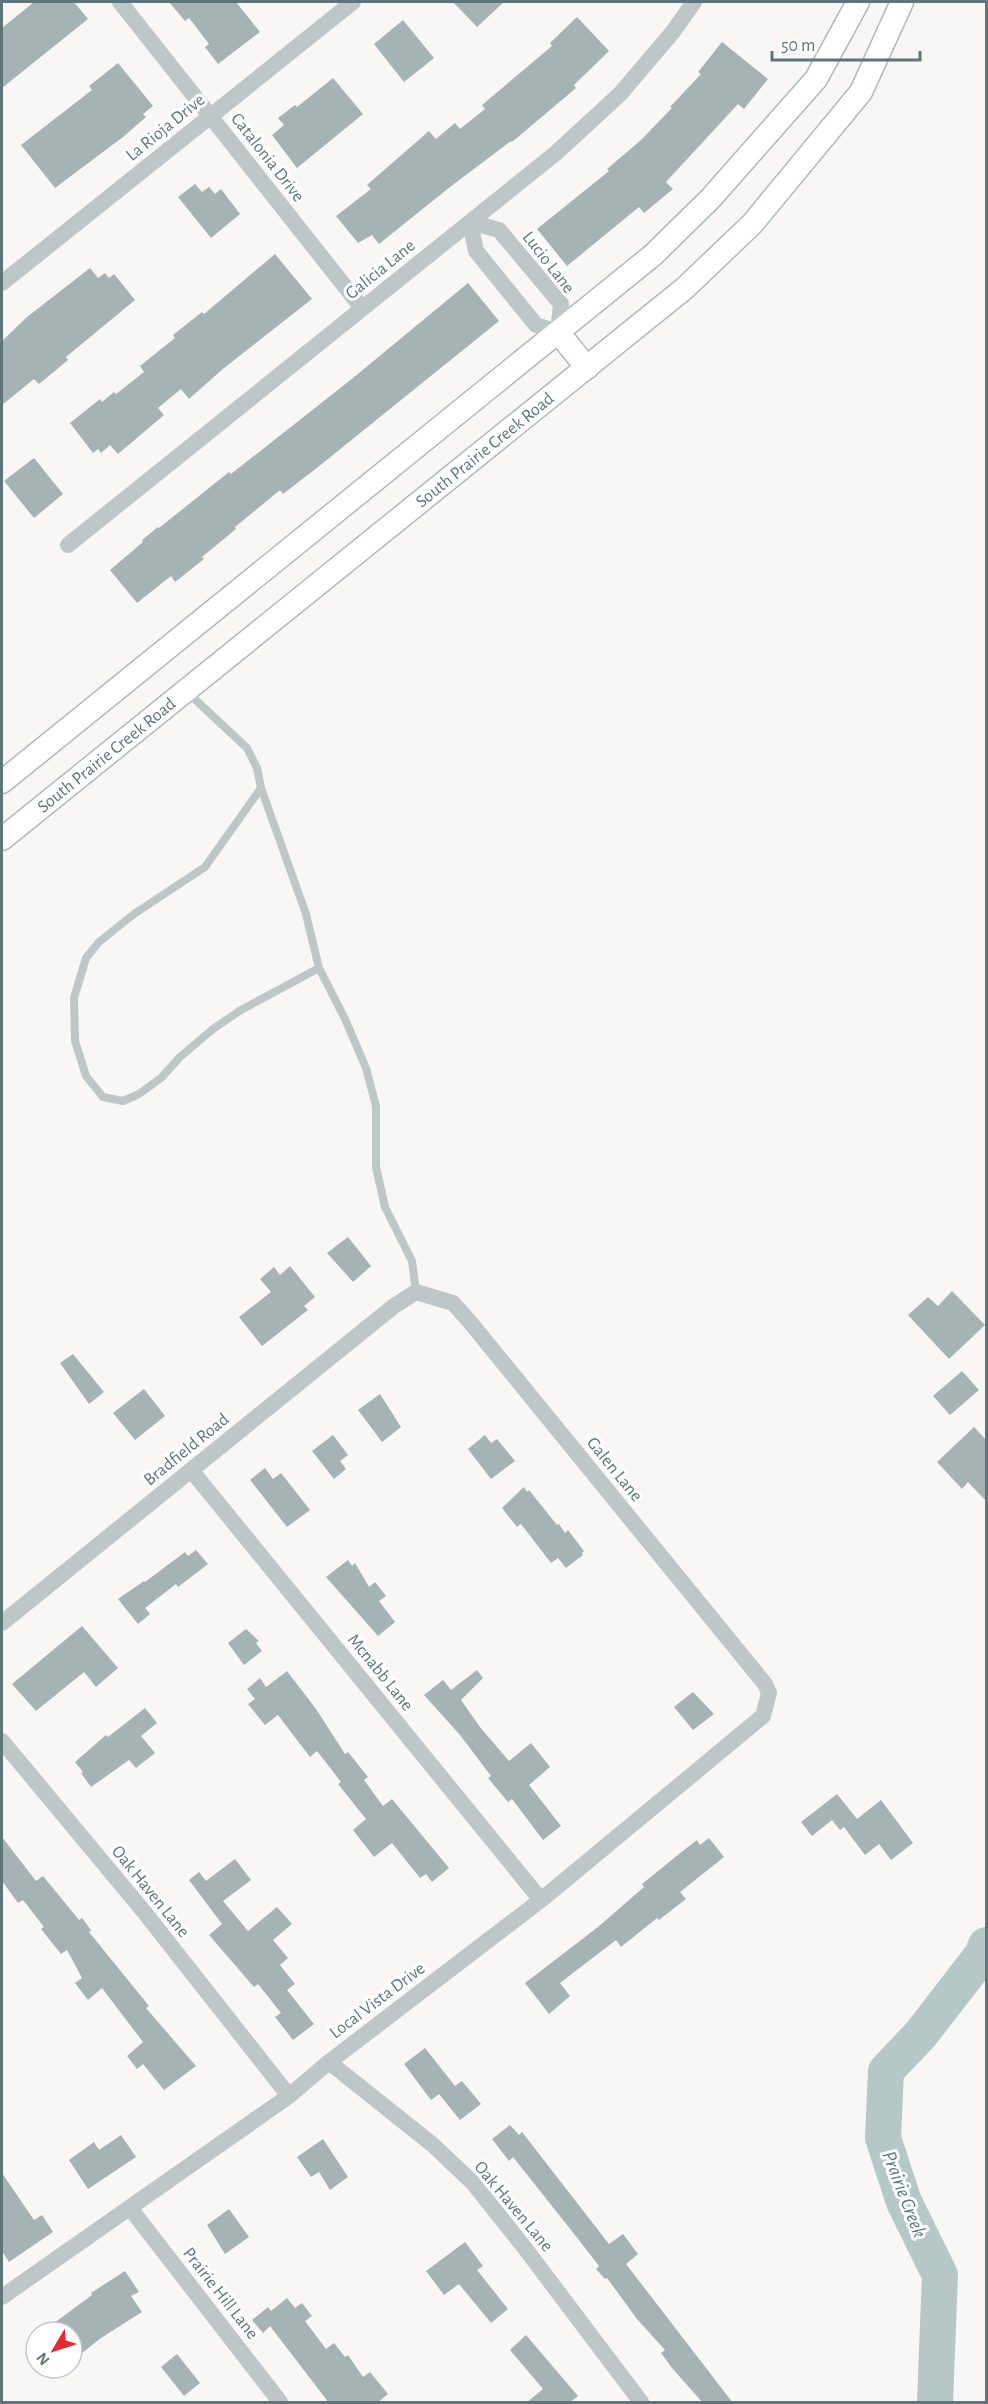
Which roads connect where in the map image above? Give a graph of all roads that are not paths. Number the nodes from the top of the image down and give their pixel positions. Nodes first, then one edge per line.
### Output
1 (120, 2) edge
2 (353, 2) edge
3 (694, 2) edge
4 (858, 2) edge
5 (902, 2) edge
6 (210, 116) junction
7 (470, 222) junction
8 (2, 282) edge
9 (363, 308) junction
10 (558, 332) junction
11 (586, 368) junction
12 (68, 544) dead end
13 (186, 691) junction
14 (2, 782) edge
15 (261, 788) junction
16 (2, 839) edge
17 (319, 968) junction
18 (416, 1292) junction
19 (191, 1470) junction
20 (2, 1623) edge
21 (763, 1716) joint
22 (2, 1741) edge
23 (541, 1900) junction
24 (329, 2062) junction
25 (289, 2096) junction
26 (130, 2208) junction
27 (2, 2297) edge
28 (280, 2403) edge
29 (641, 2403) edge

1 - 6 street, Catalonia Drive
2 - 6 street, La Rioja Drive
3 - 7 street, Galicia Lane
4 - 10 main road
5 - 11 main road, South Prairie Creek Road
6 - 8 street, La Rioja Drive
6 - 9 street, Catalonia Drive
7 - 9 street, Galicia Lane
7 - 10 street
7 - 10 street, Lucio Lane
9 - 12 street, Galicia Lane
10 - 11 main road
10 - 14 main road
11 - 13 main road, South Prairie Creek Road
13 - 15 lane
13 - 16 main road, South Prairie Creek Road
15 - 17 lane
15 - 17 lane
17 - 18 lane
18 - 19 street, Bradfield Road
18 - 21 street, Galen Lane
19 - 20 street, Bradfield Road
19 - 23 street, Mcnabb Lane
21 - 23 street, Local Vista Drive
22 - 25 street, Oak Haven Lane
23 - 24 street, Local Vista Drive
24 - 25 street, Local Vista Drive
24 - 29 street, Oak Haven Lane
25 - 26 street, Local Vista Drive
26 - 27 street, Local Vista Drive
26 - 28 street, Prairie Hill Lane

